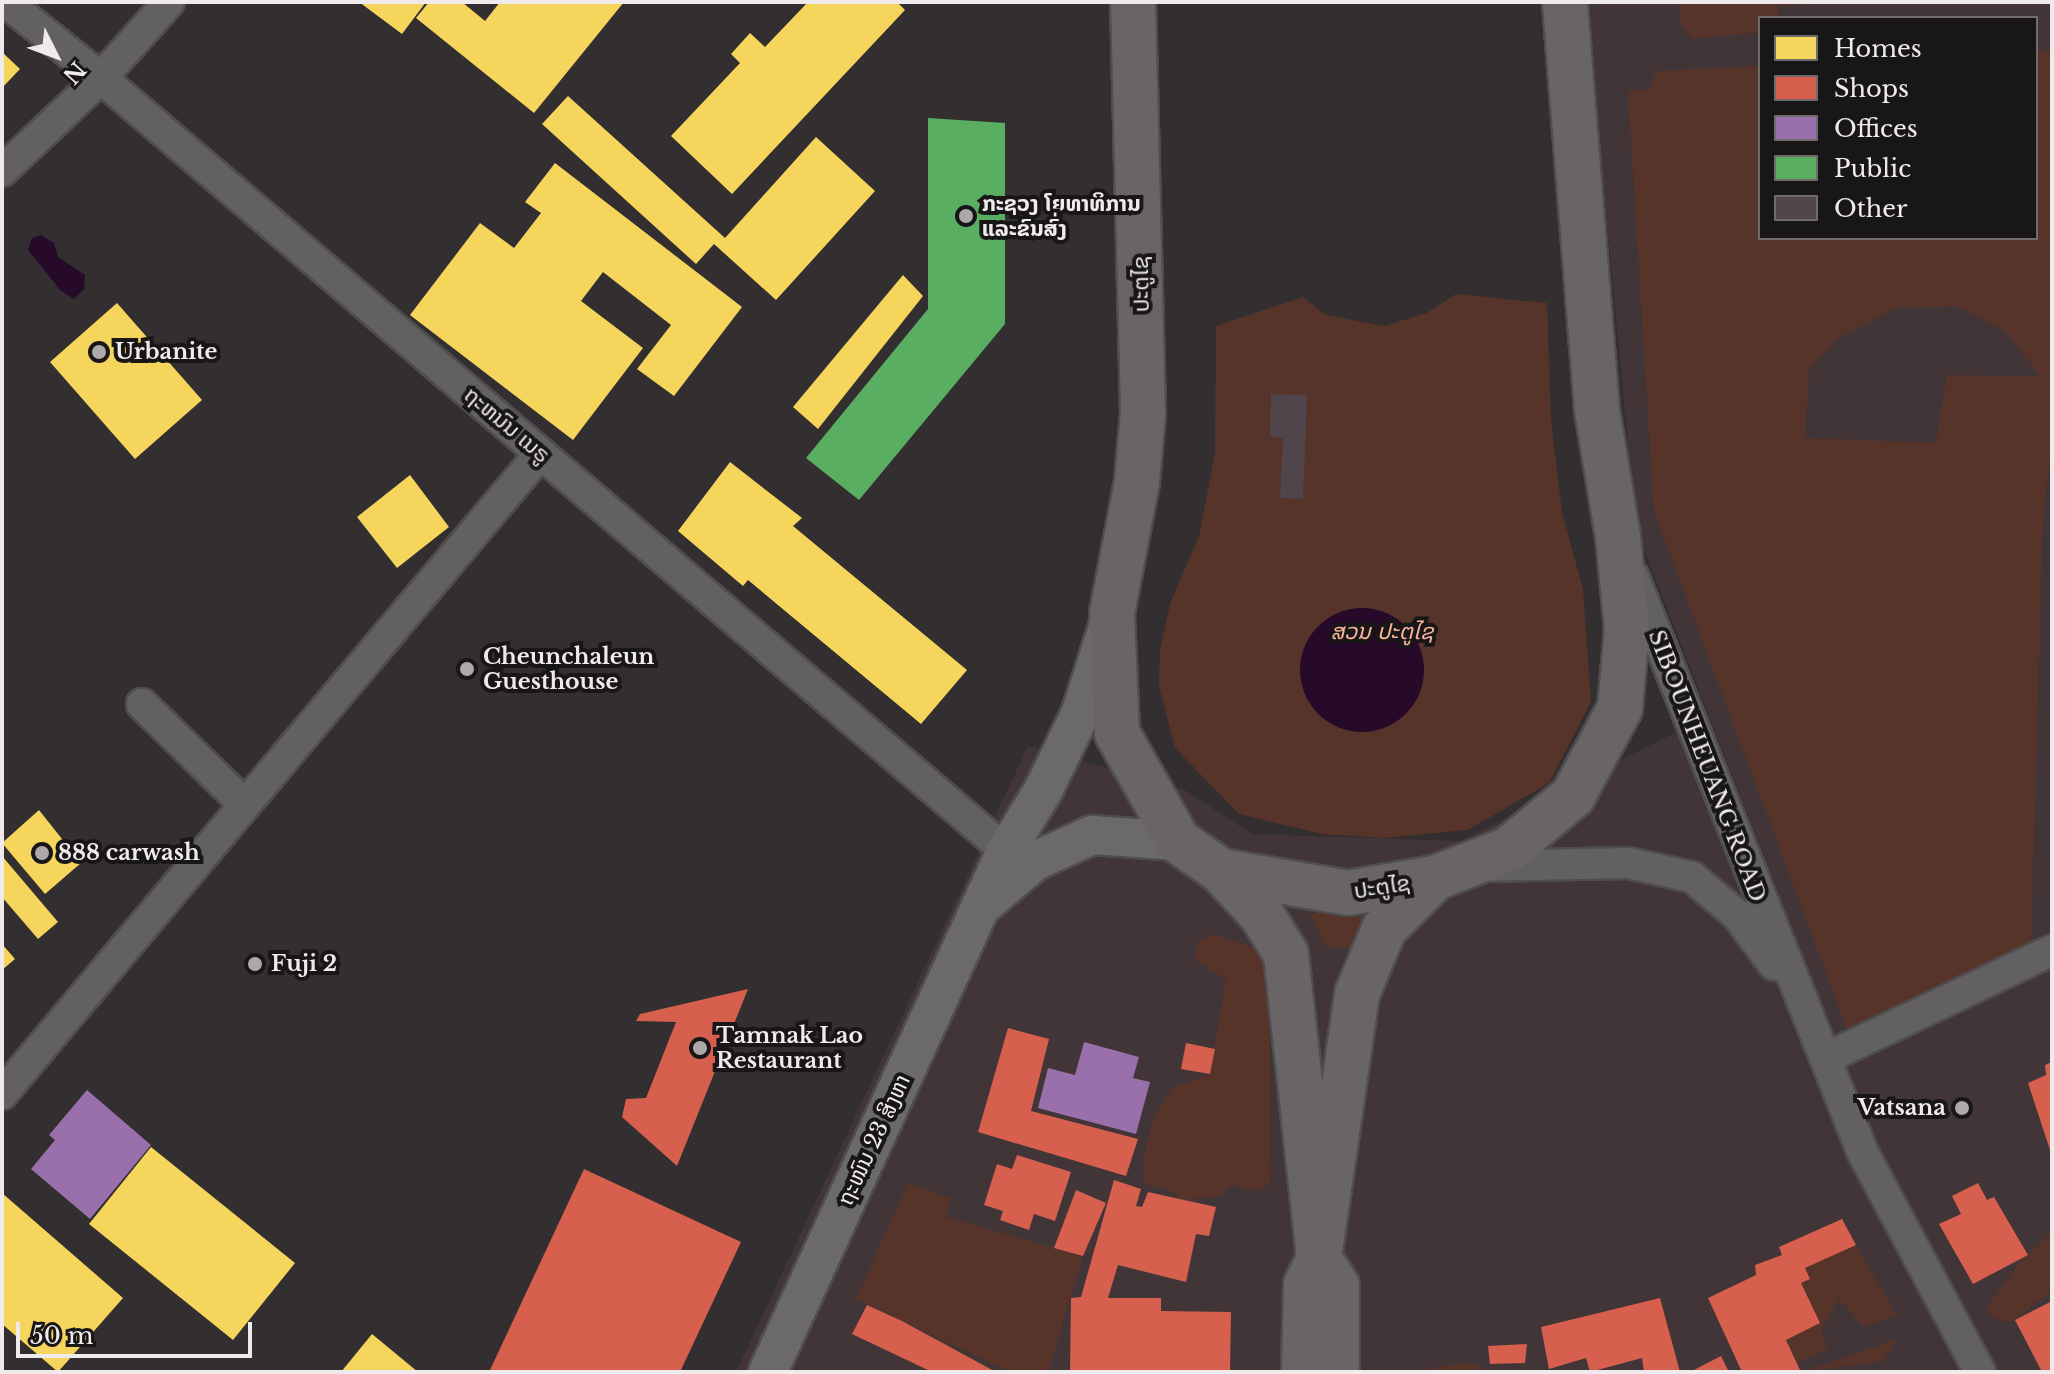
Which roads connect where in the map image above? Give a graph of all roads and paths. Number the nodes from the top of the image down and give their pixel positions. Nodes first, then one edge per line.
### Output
1 (6, 2) edge
2 (169, 2) edge
3 (1133, 2) edge
4 (1565, 2) edge
5 (101, 78) junction
6 (2, 171) edge
7 (540, 454) junction
8 (1618, 537) junction
9 (1112, 613) junction
10 (142, 704) dead end
11 (244, 804) junction
12 (1178, 841) junction
13 (1006, 851) junction
14 (1221, 871) junction
15 (1453, 872) junction
16 (980, 908) junction
17 (2052, 950) edge
18 (1796, 996) junction
19 (1826, 1058) junction
20 (2, 1094) edge
21 (1319, 1258) junction
22 (768, 1372) edge
23 (1304, 1372) edge
24 (1337, 1372) edge
25 (1980, 1372) edge

1 - 5 street, ຖະຫນົນ ເນຣູ
2 - 5 street
3 - 9 highway, ປະຕູໄຊ
4 - 8 highway, ປະຕູໄຊ
5 - 6 street
5 - 7 street, ຖະຫນົນ ເນຣູ
7 - 11 street
7 - 13 street, ຖະຫນົນ ເນຣູ
8 - 15 highway, ປະຕູໄຊ
8 - 18 street, SIBOUNHEUANG ROAD
9 - 12 highway, ປະຕູໄຊ
9 - 13 main road, ຖະໜົນ 23 ສິງຫາ
10 - 11 street
11 - 20 street
12 - 14 highway, ປະຕູໄຊ
12 - 16 main road, ຖະໜົນ 23 ສິງຫາ
13 - 16 main road, ຖະໜົນ 23 ສິງຫາ
14 - 15 highway, ປະຕູໄຊ
14 - 21 highway
15 - 18 street, SIBOUNHEUANG ROAD
15 - 21 highway
16 - 22 main road, ຖະໜົນ 23 ສິງຫາ
17 - 19 street
18 - 19 street, SIBOUNHEUANG ROAD
19 - 25 street, SIBOUNHEUANG ROAD
21 - 23 highway
21 - 24 highway

